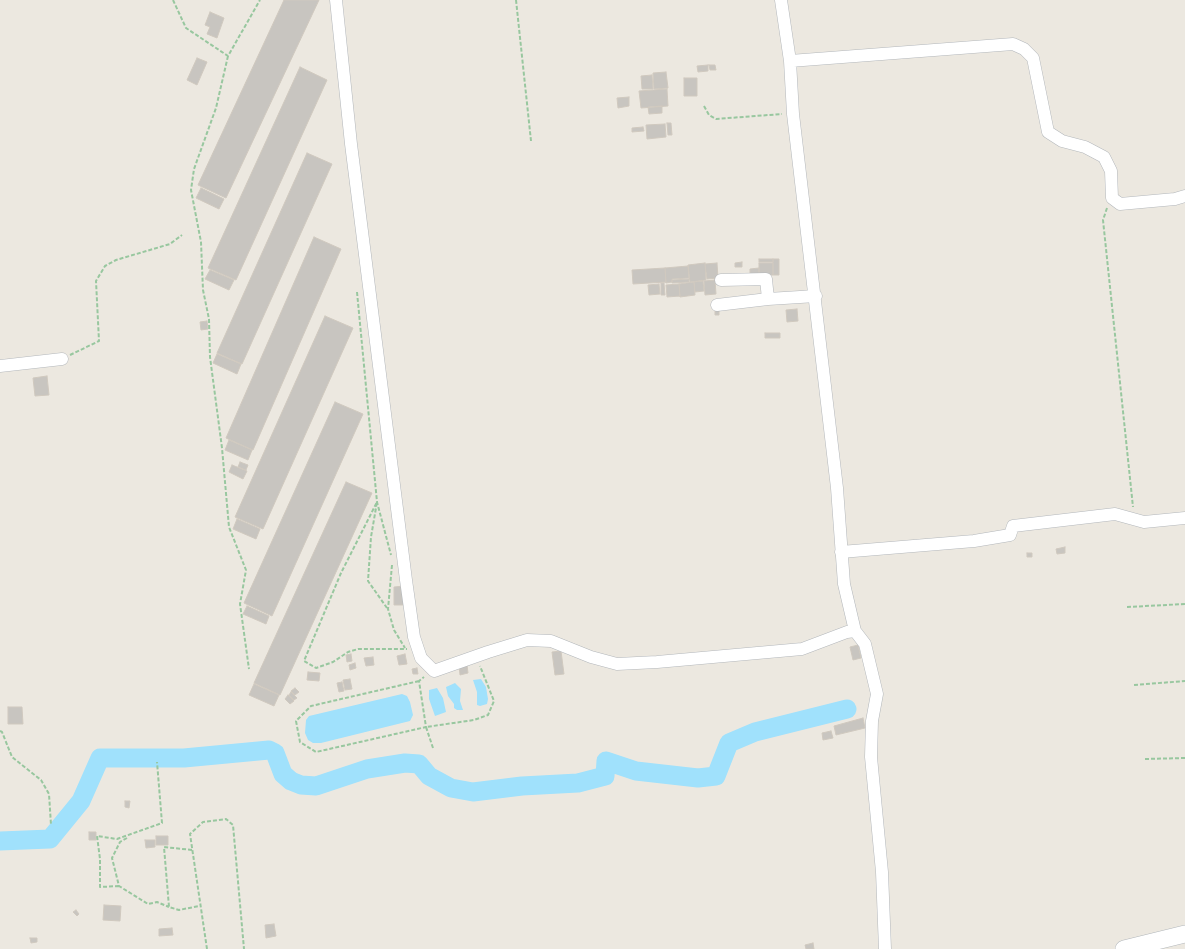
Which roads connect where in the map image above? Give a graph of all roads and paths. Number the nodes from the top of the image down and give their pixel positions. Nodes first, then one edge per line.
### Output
1 (174, 0) edge
2 (260, 0) edge
3 (336, 0) edge
4 (516, 0) edge
5 (781, 0) edge
6 (228, 56) junction
7 (790, 61) junction
8 (704, 106) dead end
9 (793, 114) junction
10 (531, 141) dead end
11 (1185, 196) edge
12 (1112, 198) junction
13 (182, 235) dead end
14 (721, 280) dead end
15 (357, 285) dead end
16 (816, 296) junction
17 (768, 299) junction
18 (717, 305) dead end
19 (62, 359) joint
20 (0, 366) edge
21 (377, 502) junction
22 (1185, 518) edge
23 (1144, 522) junction
24 (841, 552) junction
25 (1185, 604) edge
26 (1127, 607) dead end
27 (388, 609) junction
28 (855, 631) junction
29 (412, 650) junction
30 (475, 656) junction
31 (249, 670) dead end
32 (434, 671) junction
33 (419, 681) junction
34 (1185, 681) edge
35 (1134, 685) dead end
36 (426, 727) junction
37 (0, 731) edge
38 (433, 748) dead end
39 (1185, 758) edge
40 (1144, 759) dead end
41 (157, 762) dead end
42 (51, 825) dead end
43 (130, 836) junction
44 (192, 850) junction
45 (119, 886) junction
46 (199, 906) junction
47 (169, 907) junction
48 (1185, 934) edge
49 (207, 949) edge
50 (244, 949) edge
51 (884, 949) edge
52 (1124, 949) edge

1 - 6 path
2 - 6 path
3 - 29 street
4 - 10 path
5 - 7 street
6 - 31 path
7 - 9 street
7 - 12 street
8 - 9 path
9 - 16 street
11 - 12 street
12 - 23 path
13 - 19 path
14 - 17 street
15 - 21 path
16 - 17 street
16 - 24 street
17 - 18 street
19 - 20 street
21 - 27 path
21 - 27 path
21 - 29 path
22 - 23 street
23 - 24 street
24 - 28 street
25 - 26 path
27 - 29 path
28 - 30 street
28 - 51 street
29 - 32 street
30 - 32 street
30 - 36 path
32 - 33 path
33 - 36 path
33 - 36 path
34 - 35 path
36 - 38 path
37 - 42 path
39 - 40 path
41 - 43 path
43 - 45 path
43 - 45 path
44 - 46 path
44 - 47 path
44 - 50 path
45 - 47 path
46 - 47 path
46 - 49 path
48 - 52 street

